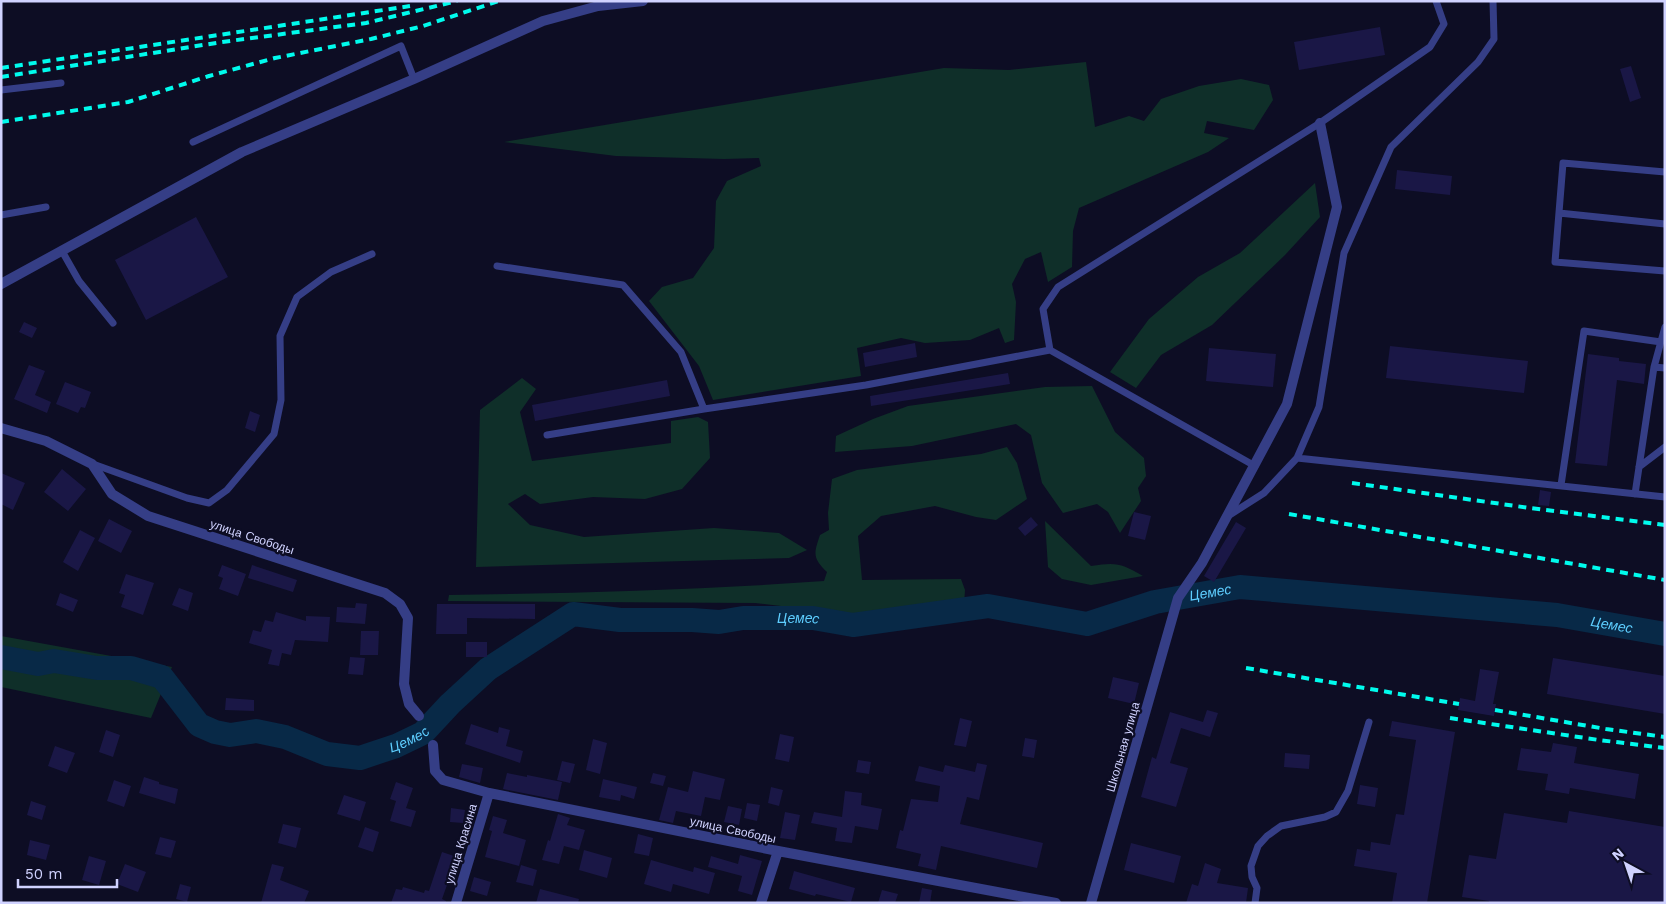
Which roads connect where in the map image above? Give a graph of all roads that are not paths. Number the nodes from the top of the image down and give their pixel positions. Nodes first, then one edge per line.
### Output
1 (643, 1) edge
2 (1436, 1) edge
3 (1493, 1) edge
4 (414, 79) junction
5 (61, 83) dead end
6 (1, 90) edge
7 (1320, 123) junction
8 (193, 142) dead end
9 (1665, 172) edge
10 (46, 207) dead end
11 (1559, 213) junction
12 (1, 215) edge
13 (1665, 224) edge
14 (62, 251) junction
15 (372, 254) dead end
16 (496, 266) dead end
17 (1665, 271) edge
18 (1, 284) edge
19 (114, 323) dead end
20 (1665, 327) edge
21 (1660, 342) junction
22 (1050, 350) junction
23 (1654, 367) junction
24 (1665, 368) edge
25 (704, 408) junction
26 (1, 428) edge
27 (546, 435) dead end
28 (1665, 448) edge
29 (1297, 458) junction
30 (92, 464) junction
31 (1255, 466) junction
32 (1639, 467) junction
33 (1561, 485) junction
34 (1635, 494) junction
35 (1665, 497) edge
36 (1227, 516) junction
37 (419, 716) dead end
38 (1369, 722) dead end
39 (433, 745) dead end
40 (489, 793) junction
41 (778, 852) junction
42 (456, 903) edge
43 (761, 903) edge
44 (1056, 903) edge
45 (1091, 903) edge
46 (1255, 903) edge

1 - 4 street
2 - 7 lane
3 - 29 lane
4 - 8 lane
4 - 14 street
5 - 6 lane
7 - 22 lane
7 - 31 street, Школьная улица
9 - 11 lane
10 - 12 lane
11 - 13 lane
11 - 17 lane
14 - 18 street
14 - 19 lane
15 - 30 lane
16 - 25 lane
20 - 21 lane
21 - 23 lane
21 - 33 lane
22 - 25 lane
22 - 31 lane
23 - 24 lane
23 - 32 lane
25 - 27 lane
26 - 30 street
28 - 32 lane
29 - 33 lane
29 - 36 lane
30 - 37 street, улица Свободы
31 - 36 street, Школьная улица
32 - 34 lane
33 - 34 lane
34 - 35 lane
36 - 45 street, Школьная улица
38 - 46 lane
39 - 40 street, улица Свободы
40 - 41 street, улица Свободы
40 - 42 street, улица Красина
41 - 43 street
41 - 44 street, улица Свободы

